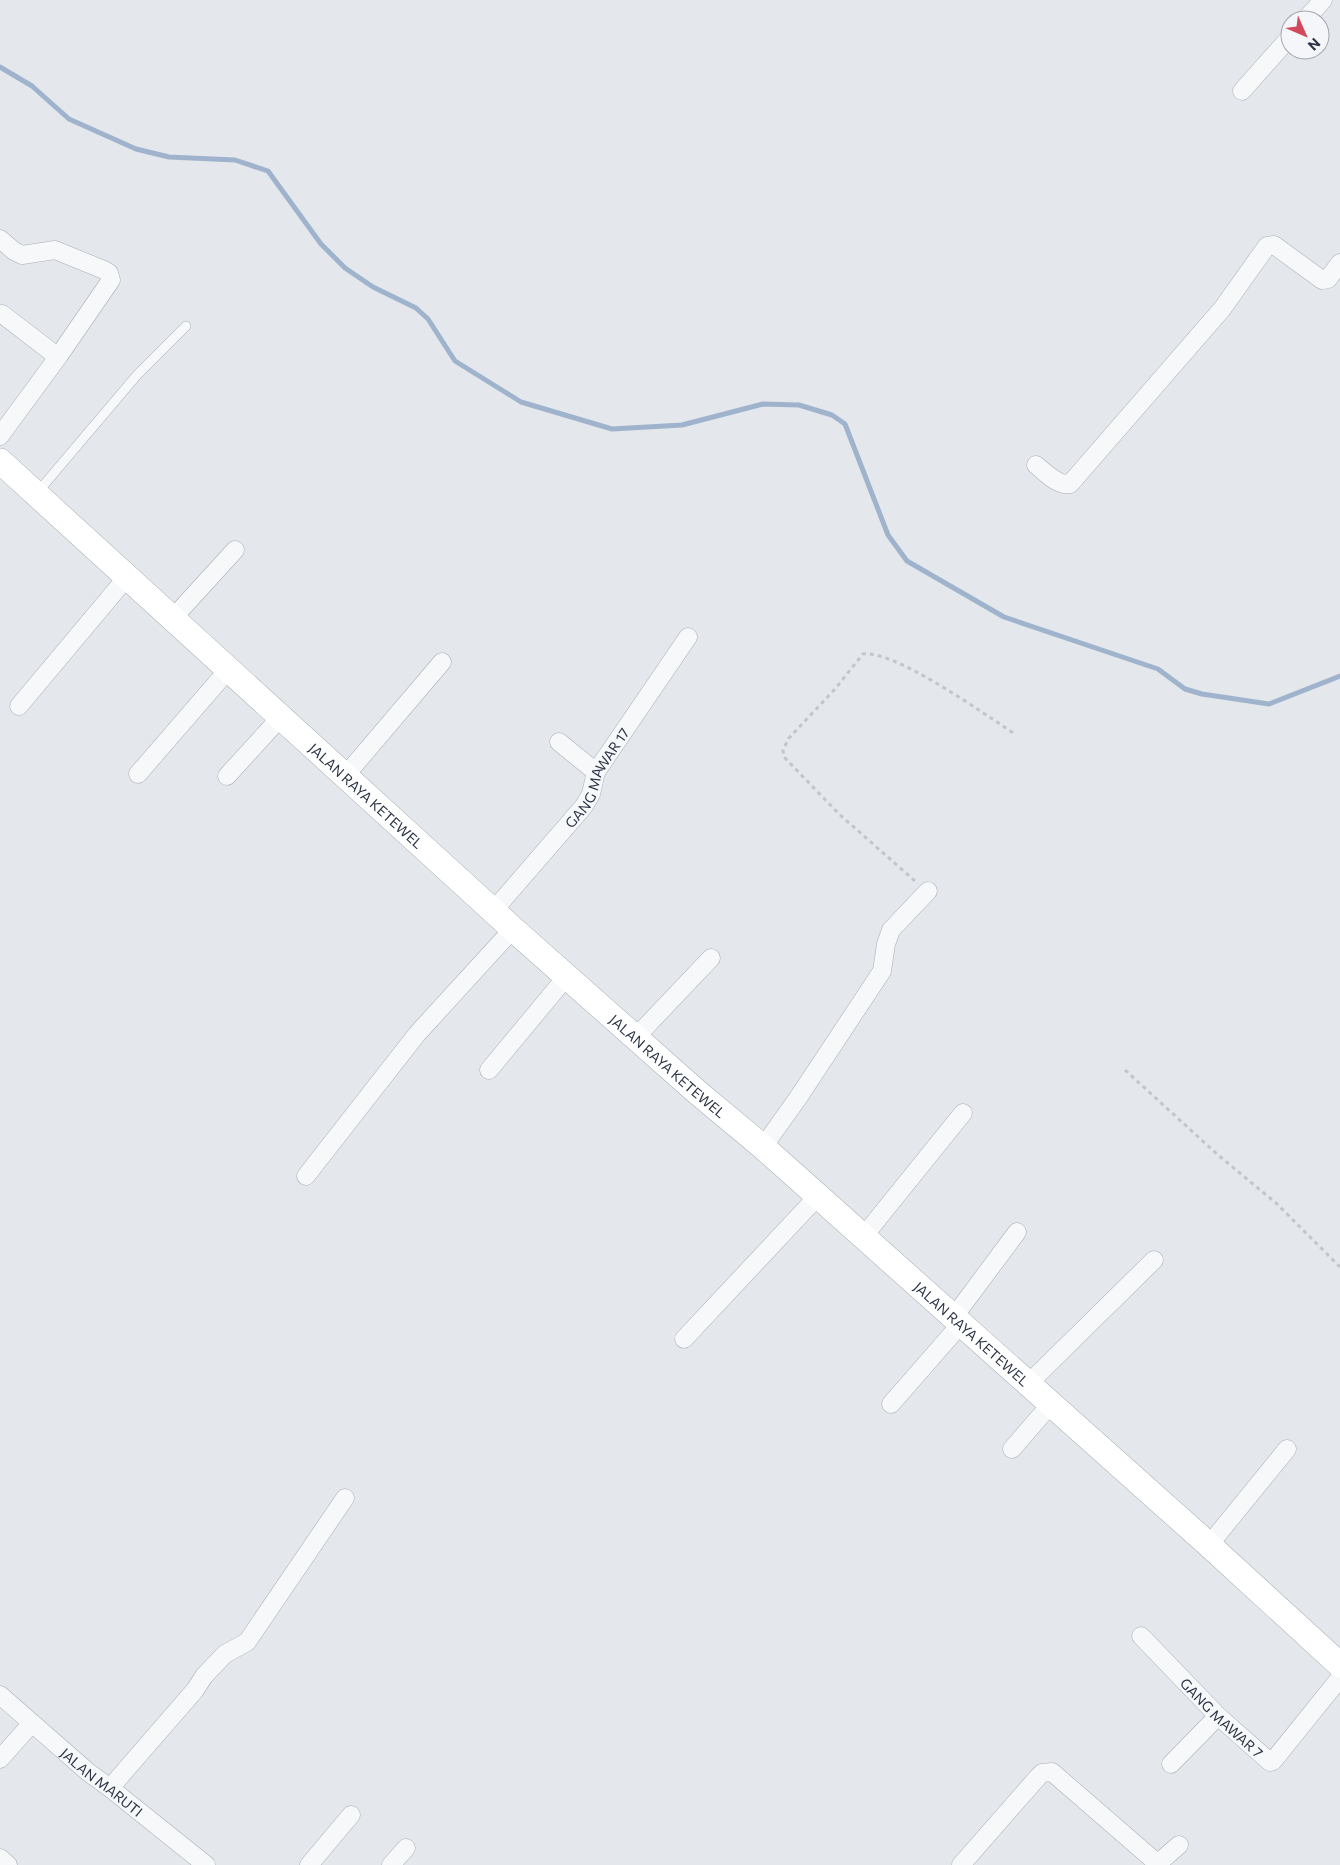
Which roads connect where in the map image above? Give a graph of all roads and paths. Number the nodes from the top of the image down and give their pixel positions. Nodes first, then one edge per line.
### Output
1 (1323, 0) edge
2 (1314, 10) edge
3 (1280, 48) edge
4 (1242, 91) dead end
5 (0, 239) edge
6 (1340, 263) edge
7 (2, 314) dead end
8 (186, 326) dead end
9 (58, 356) junction
10 (0, 436) edge
11 (0, 461) edge
12 (1036, 465) dead end
13 (36, 494) junction
14 (235, 550) dead end
15 (127, 577) junction
16 (173, 618) junction
17 (688, 637) dead end
18 (442, 662) dead end
19 (228, 670) junction
20 (19, 706) dead end
21 (280, 718) junction
22 (1015, 734) dead end
23 (559, 742) dead end
24 (596, 772) junction
25 (138, 774) dead end
26 (227, 776) dead end
27 (345, 776) junction
28 (928, 891) joint
29 (494, 910) junction
30 (514, 929) junction
31 (711, 958) dead end
32 (567, 976) junction
33 (636, 1037) junction
34 (489, 1070) dead end
35 (1126, 1070) dead end
36 (963, 1112) dead end
37 (763, 1147) junction
38 (306, 1176) dead end
39 (818, 1196) junction
40 (1017, 1232) dead end
41 (863, 1237) junction
42 (1154, 1260) dead end
43 (1340, 1267) edge
44 (957, 1322) junction
45 (684, 1339) dead end
46 (1027, 1385) junction
47 (891, 1404) dead end
48 (1050, 1405) junction
49 (1012, 1449) dead end
50 (1287, 1450) dead end
51 (345, 1498) dead end
52 (1209, 1546) junction
53 (1141, 1636) dead end
54 (1338, 1662) edge
55 (0, 1695) edge
56 (1218, 1716) junction
57 (32, 1723) junction
58 (0, 1759) edge
59 (1171, 1764) dead end
60 (110, 1788) junction
61 (351, 1816) dead end
62 (1179, 1845) dead end
63 (406, 1848) dead end
64 (0, 1858) edge
65 (194, 1861) edge
66 (1157, 1864) edge
67 (8, 1865) edge
68 (309, 1865) edge
69 (391, 1865) edge
70 (961, 1865) edge

1 - 2 street
3 - 4 street
5 - 9 street
6 - 12 street
7 - 9 street
8 - 13 lane
9 - 10 street
11 - 13 main road, JALAN RAYA KETEWEL
13 - 15 main road, JALAN RAYA KETEWEL
14 - 16 street
15 - 16 main road, JALAN RAYA KETEWEL
15 - 20 street
16 - 19 main road, JALAN RAYA KETEWEL
17 - 24 street, GANG MAWAR 17
18 - 27 street
19 - 21 main road, JALAN RAYA KETEWEL
19 - 25 street
21 - 26 street
21 - 27 main road, JALAN RAYA KETEWEL
22 - 28 path
23 - 24 street
24 - 29 street, GANG MAWAR 17
27 - 29 main road, JALAN RAYA KETEWEL
28 - 37 street
29 - 30 main road, JALAN RAYA KETEWEL
30 - 32 main road, JALAN RAYA KETEWEL
30 - 38 street
31 - 33 street
32 - 33 main road, JALAN RAYA KETEWEL
32 - 34 street
33 - 37 main road, JALAN RAYA KETEWEL
35 - 43 path
36 - 41 street
37 - 39 main road, JALAN RAYA KETEWEL
39 - 41 main road, JALAN RAYA KETEWEL
39 - 45 street
40 - 44 street
41 - 44 main road, JALAN RAYA KETEWEL
42 - 46 street
44 - 46 main road, JALAN RAYA KETEWEL
44 - 47 street
46 - 48 main road, JALAN RAYA KETEWEL
48 - 49 street
48 - 52 main road, JALAN RAYA KETEWEL
50 - 52 street
51 - 60 street
52 - 54 main road, JALAN RAYA KETEWEL
53 - 56 street, GANG MAWAR 7
54 - 56 street, GANG MAWAR 7
55 - 57 street, JALAN MARUTI
56 - 59 street
57 - 58 street
57 - 60 street, JALAN MARUTI
60 - 65 street, JALAN MARUTI
61 - 68 street
62 - 66 street
63 - 69 street
64 - 67 street
66 - 70 street

